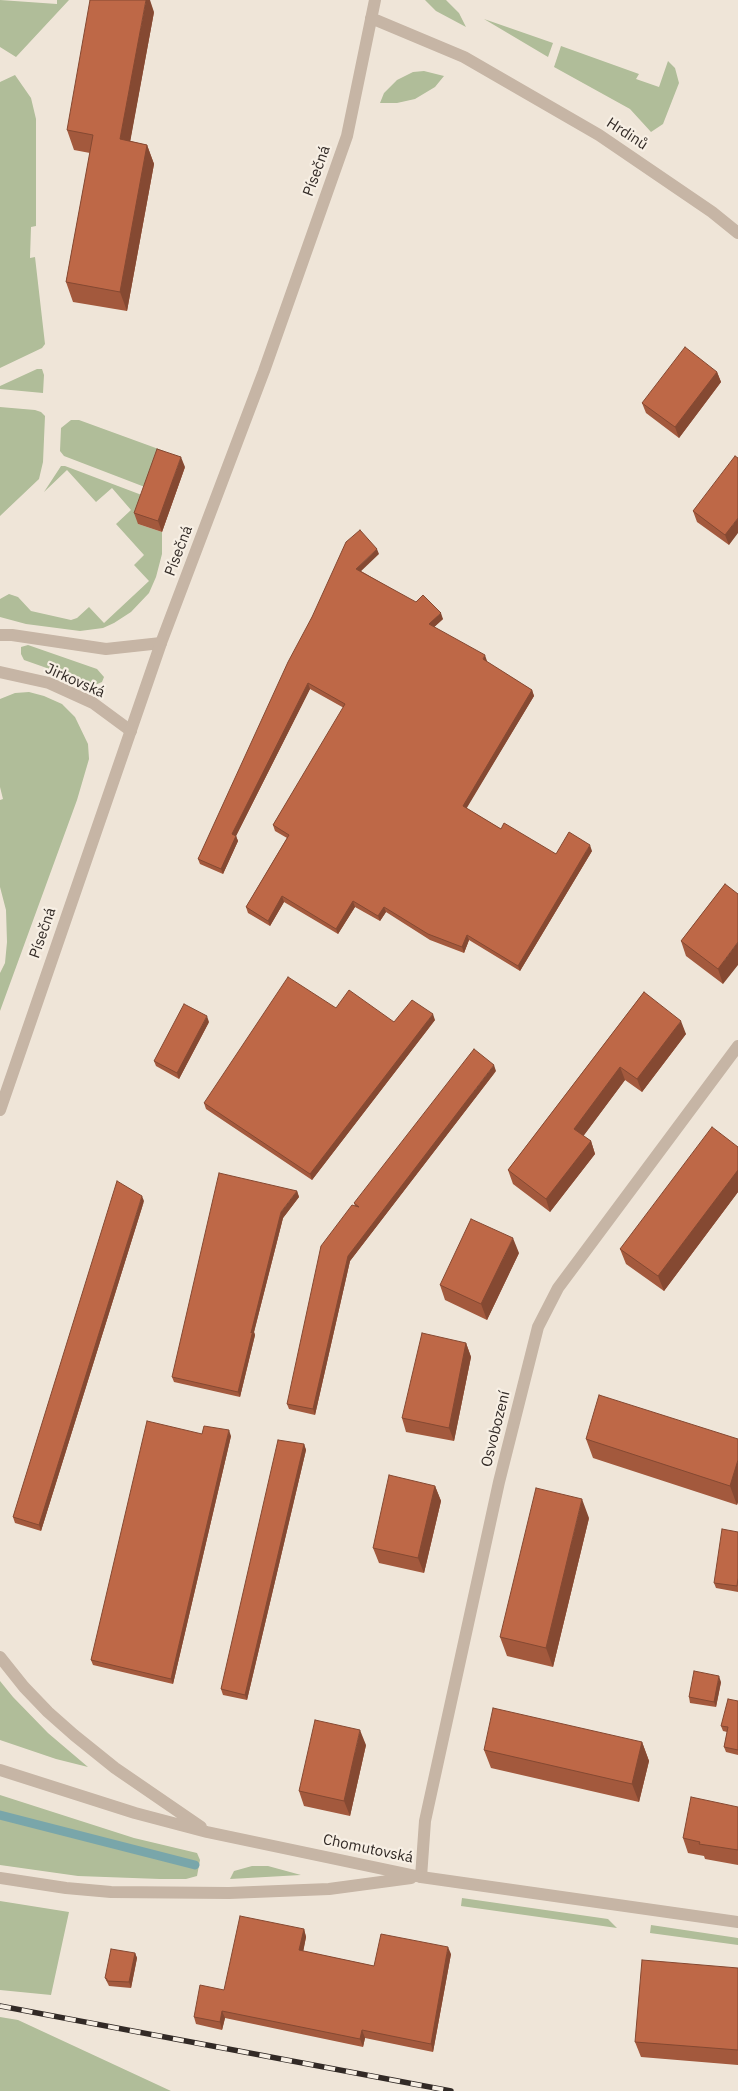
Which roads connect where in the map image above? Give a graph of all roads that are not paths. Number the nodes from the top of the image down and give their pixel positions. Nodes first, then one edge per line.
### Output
1 (375, 0) edge
2 (371, 18) junction
3 (738, 233) edge
4 (0, 635) edge
5 (161, 643) junction
6 (0, 672) edge
7 (131, 731) junction
8 (738, 1046) edge
9 (0, 1110) edge
10 (0, 1657) edge
11 (0, 1770) edge
12 (207, 1832) junction
13 (421, 1877) junction
14 (0, 1878) edge
15 (738, 1922) edge

1 - 2 street, Písečná
2 - 3 street, Hrdinů
2 - 5 street, Písečná
4 - 5 street
5 - 7 street, Písečná
6 - 7 street, Jirkovská
7 - 9 street, Písečná
8 - 13 street, Osvobození
10 - 12 street
11 - 12 street, Chomutovská
12 - 13 street, Chomutovská
13 - 14 street
13 - 15 street, Chomutovská

